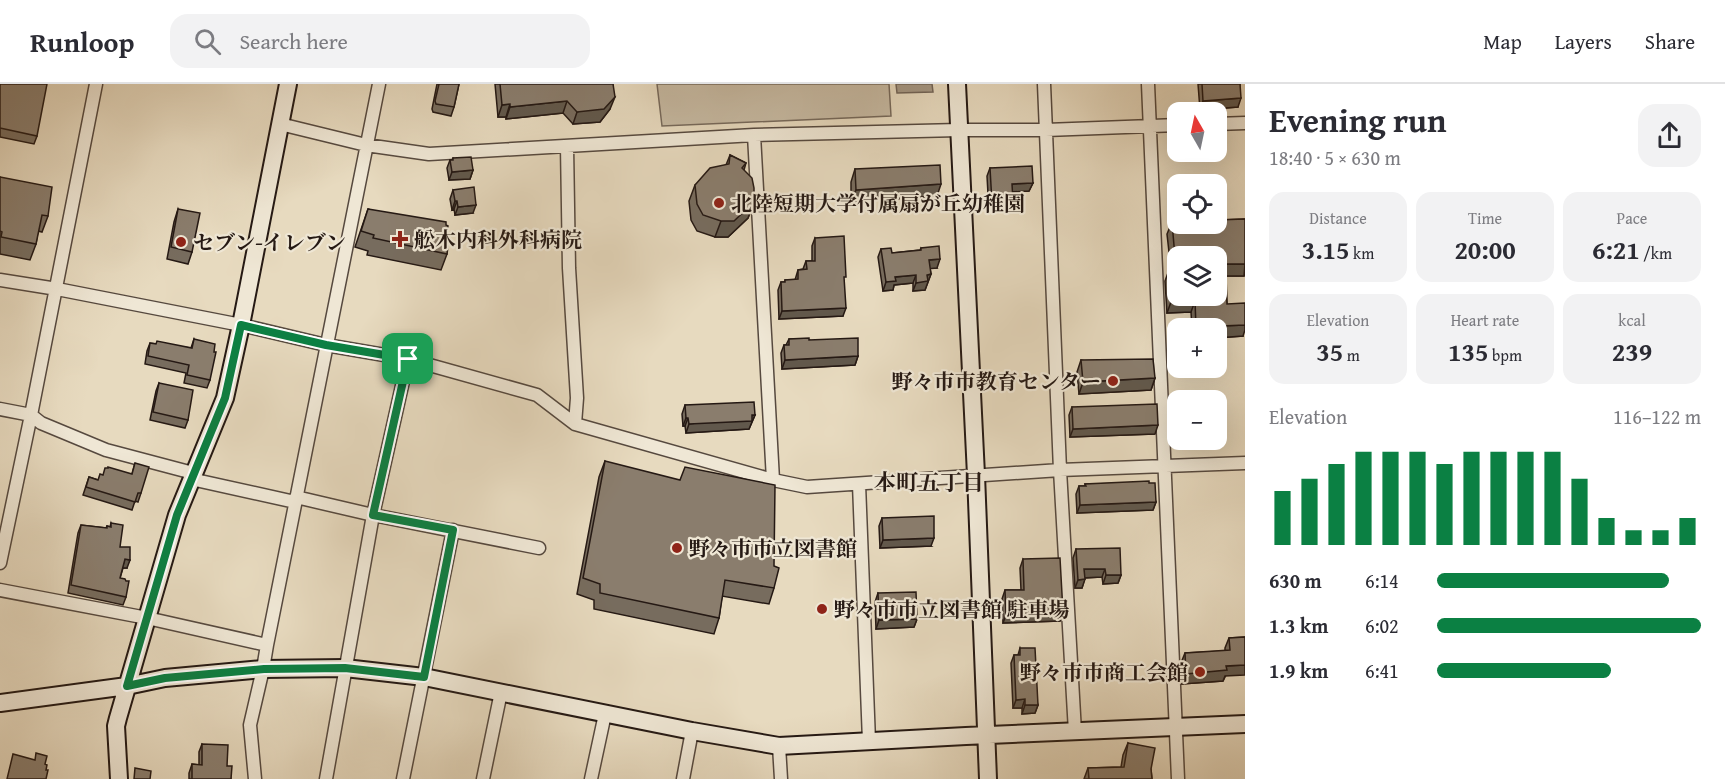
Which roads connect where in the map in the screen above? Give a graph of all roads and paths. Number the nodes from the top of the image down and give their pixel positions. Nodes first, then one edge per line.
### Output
1 (96, 84) edge
2 (288, 84) edge
3 (379, 84) edge
4 (957, 84) edge
5 (1044, 84) edge
6 (1148, 84) edge
7 (1245, 123) edge
8 (280, 124) junction
9 (1227, 124) edge
10 (1167, 125) edge
11 (1150, 126) junction
12 (959, 130) junction
13 (1046, 130) junction
14 (754, 135) junction
15 (366, 145) junction
16 (567, 146) junction
17 (0, 280) edge
18 (57, 289) junction
19 (241, 325) junction
20 (326, 345) junction
21 (408, 359) junction
22 (0, 409) edge
23 (32, 415) junction
24 (575, 424) junction
25 (1245, 463) edge
26 (1164, 467) junction
27 (1060, 470) junction
28 (976, 475) junction
29 (192, 476) junction
30 (773, 480) junction
31 (859, 484) junction
32 (296, 499) junction
33 (373, 515) junction
34 (453, 530) junction
35 (539, 549) dead end
36 (0, 563) edge
37 (0, 590) edge
38 (147, 618) junction
39 (267, 645) junction
40 (345, 668) junction
41 (264, 669) junction
42 (424, 677) junction
43 (127, 686) junction
44 (501, 692) junction
45 (0, 703) edge
46 (604, 714) junction
47 (1245, 724) edge
48 (1174, 728) junction
49 (692, 731) junction
50 (1075, 732) junction
51 (986, 735) junction
52 (869, 741) junction
53 (780, 746) junction
54 (119, 779) edge
55 (255, 779) edge
56 (326, 779) edge
57 (403, 779) edge
58 (483, 779) edge
59 (591, 779) edge
60 (683, 779) edge
61 (781, 779) edge
62 (988, 779) edge
63 (1178, 779) edge

1 - 18 street
2 - 8 street
3 - 15 street
4 - 12 street
5 - 13 street
6 - 11 street
7 - 9 street
8 - 15 street
8 - 19 street
10 - 11 street
11 - 13 street
11 - 26 street
12 - 13 street
12 - 14 street
12 - 28 street
13 - 27 street
14 - 16 street
14 - 30 street
15 - 16 street
15 - 20 street
16 - 24 street
17 - 18 street
18 - 19 street
18 - 23 street
19 - 20 street
19 - 29 street
20 - 21 street
20 - 32 street
21 - 24 street
21 - 33 street
22 - 23 street
23 - 29 street
23 - 36 street
24 - 30 street
25 - 26 street
26 - 27 street
26 - 48 street
27 - 28 street
27 - 50 street
28 - 31 street
28 - 51 street
29 - 32 street
29 - 38 street
30 - 31 street
31 - 52 street
32 - 33 street
32 - 39 street
33 - 34 street
33 - 40 street
34 - 35 street
34 - 42 street
37 - 38 street
38 - 39 street
38 - 43 street
39 - 41 street
40 - 41 street
40 - 42 street
40 - 56 street
41 - 43 street
41 - 55 street
42 - 44 street
42 - 57 street
43 - 45 street
43 - 54 street
44 - 46 street
44 - 58 street
46 - 49 street
46 - 59 street
47 - 48 street
48 - 50 street
48 - 63 street
49 - 53 street
49 - 60 street
50 - 51 street
51 - 52 street
51 - 62 street
52 - 53 street
53 - 61 street

